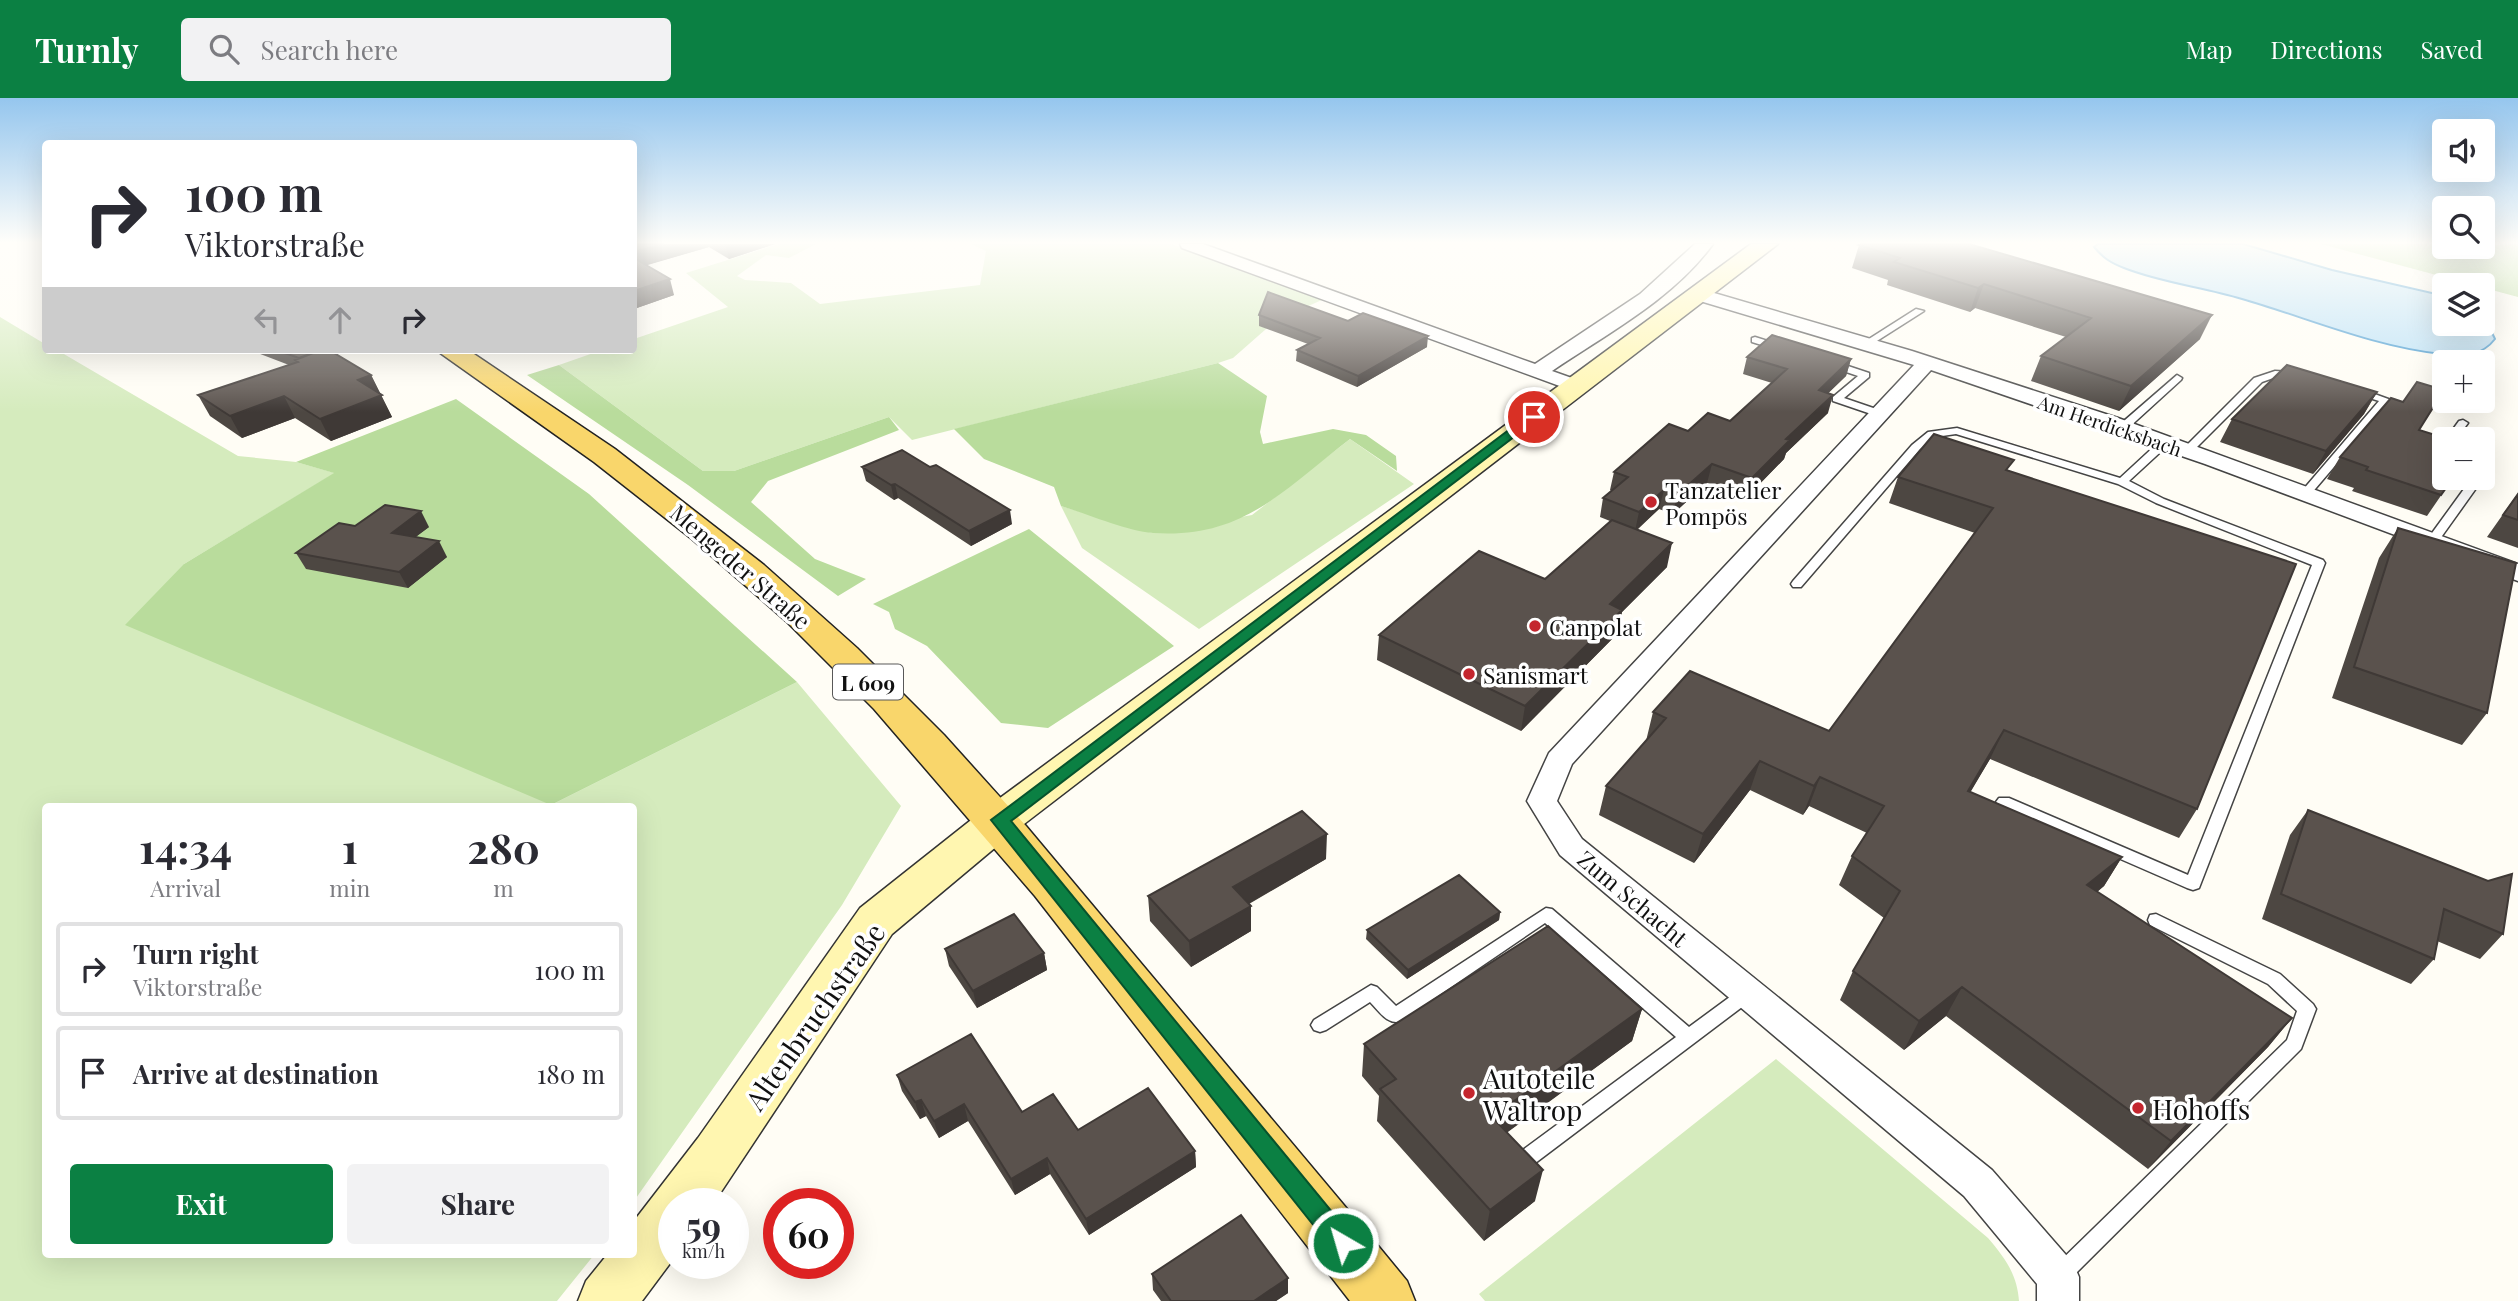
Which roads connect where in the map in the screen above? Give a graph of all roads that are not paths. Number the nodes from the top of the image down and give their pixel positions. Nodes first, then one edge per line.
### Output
1 (1341, 300) edge
2 (1642, 300) edge
3 (1689, 300) edge
4 (1718, 300) edge
5 (1919, 311) dead end
6 (1755, 340) dead end
7 (1866, 344) junction
8 (1791, 351) edge
9 (456, 354) edge
10 (1816, 359) edge
11 (1927, 363) junction
12 (1537, 372) junction
13 (2306, 376) edge
14 (2177, 378) dead end
15 (1576, 386) junction
16 (2346, 388) edge
17 (1881, 414) junction
18 (2463, 423) dead end
19 (2460, 427) edge
20 (2121, 429) junction
21 (2163, 444) junction
22 (2186, 452) junction
23 (2122, 482) junction
24 (2469, 490) edge
25 (2306, 493) junction
26 (2433, 540) junction
27 (2518, 573) edge
28 (1797, 583) dead end
29 (2004, 802) dead end
30 (1000, 820) junction
31 (2156, 920) dead end
32 (1748, 993) junction
33 (1320, 1025) dead end
34 (1689, 1037) junction
35 (1523, 1161) edge
36 (692, 1188) edge
37 (658, 1234) edge
38 (2058, 1289) edge
39 (607, 1301) edge
40 (1387, 1301) edge

1 - 12 street
2 - 12 street
3 - 15 main road, Altenbruchstraße
4 - 7 street, Am Herdicksbach
5 - 7 lane
6 - 8 lane
7 - 11 street, Am Herdicksbach
9 - 30 main road, Mengeder Straße / L 609
10 - 17 lane
11 - 17 street, Zum Schacht
11 - 20 street, Am Herdicksbach
12 - 15 street
13 - 22 lane
14 - 20 lane
15 - 30 main road, Altenbruchstraße
16 - 25 lane
17 - 32 street, Zum Schacht
18 - 19 lane
20 - 21 street, Am Herdicksbach
21 - 22 street, Am Herdicksbach
21 - 23 lane
22 - 25 street, Am Herdicksbach
23 - 28 lane
23 - 29 lane
24 - 26 lane
25 - 26 street, Am Herdicksbach
26 - 27 street, Am Herdicksbach
30 - 36 main road, Altenbruchstraße
30 - 40 main road, L 609
31 - 38 lane
32 - 34 lane
32 - 38 street, Zum Schacht
33 - 34 lane
34 - 35 lane
37 - 39 main road

